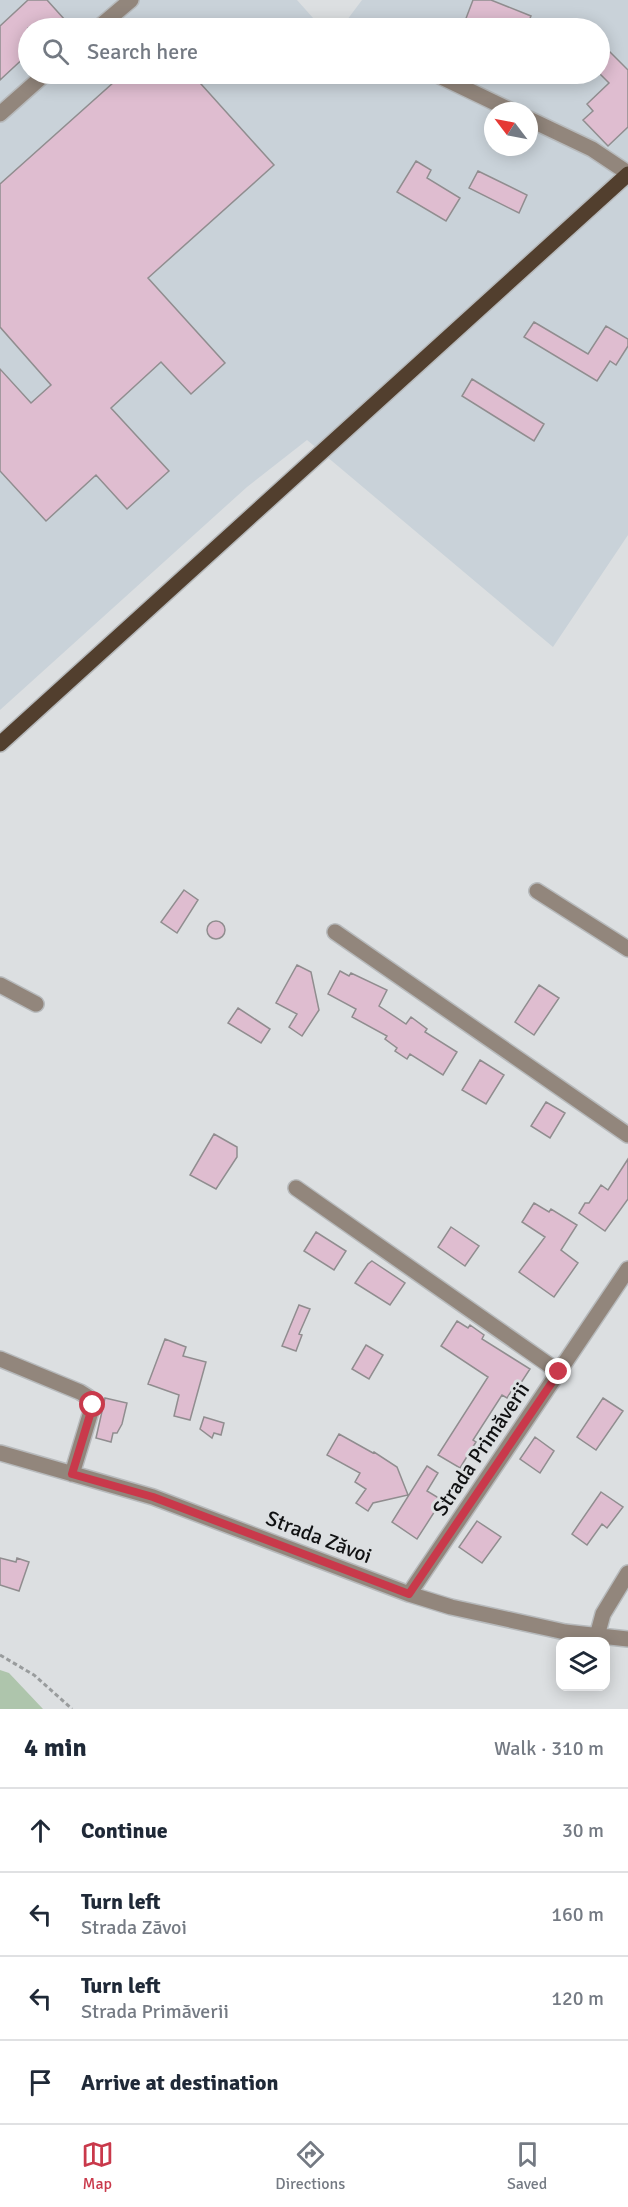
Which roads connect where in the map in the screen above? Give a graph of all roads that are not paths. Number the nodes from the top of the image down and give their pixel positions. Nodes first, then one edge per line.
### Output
1 (131, 0) edge
2 (110, 18) edge
3 (34, 84) edge
4 (456, 84) edge
5 (493, 102) edge
6 (0, 114) edge
7 (538, 123) edge
8 (628, 174) edge
9 (0, 744) edge
10 (537, 891) dead end
11 (335, 932) dead end
12 (628, 949) edge
13 (0, 985) edge
14 (36, 1004) dead end
15 (628, 1135) edge
16 (296, 1188) dead end
17 (628, 1269) edge
18 (0, 1359) edge
19 (559, 1372) junction
20 (0, 1453) edge
21 (72, 1474) junction
22 (628, 1573) edge
23 (409, 1594) junction
24 (597, 1636) junction
25 (628, 1639) edge

1 - 2 street
3 - 6 street
4 - 5 street
7 - 8 street
8 - 9 main road
10 - 12 street
11 - 15 street
13 - 14 street
16 - 19 street
17 - 19 street, Strada Primăverii
18 - 21 street
19 - 23 street, Strada Primăverii
20 - 21 street, Strada Zăvoi
21 - 23 street, Strada Zăvoi
22 - 24 street
23 - 24 street, Strada Zăvoi
24 - 25 street, Strada Zăvoi

